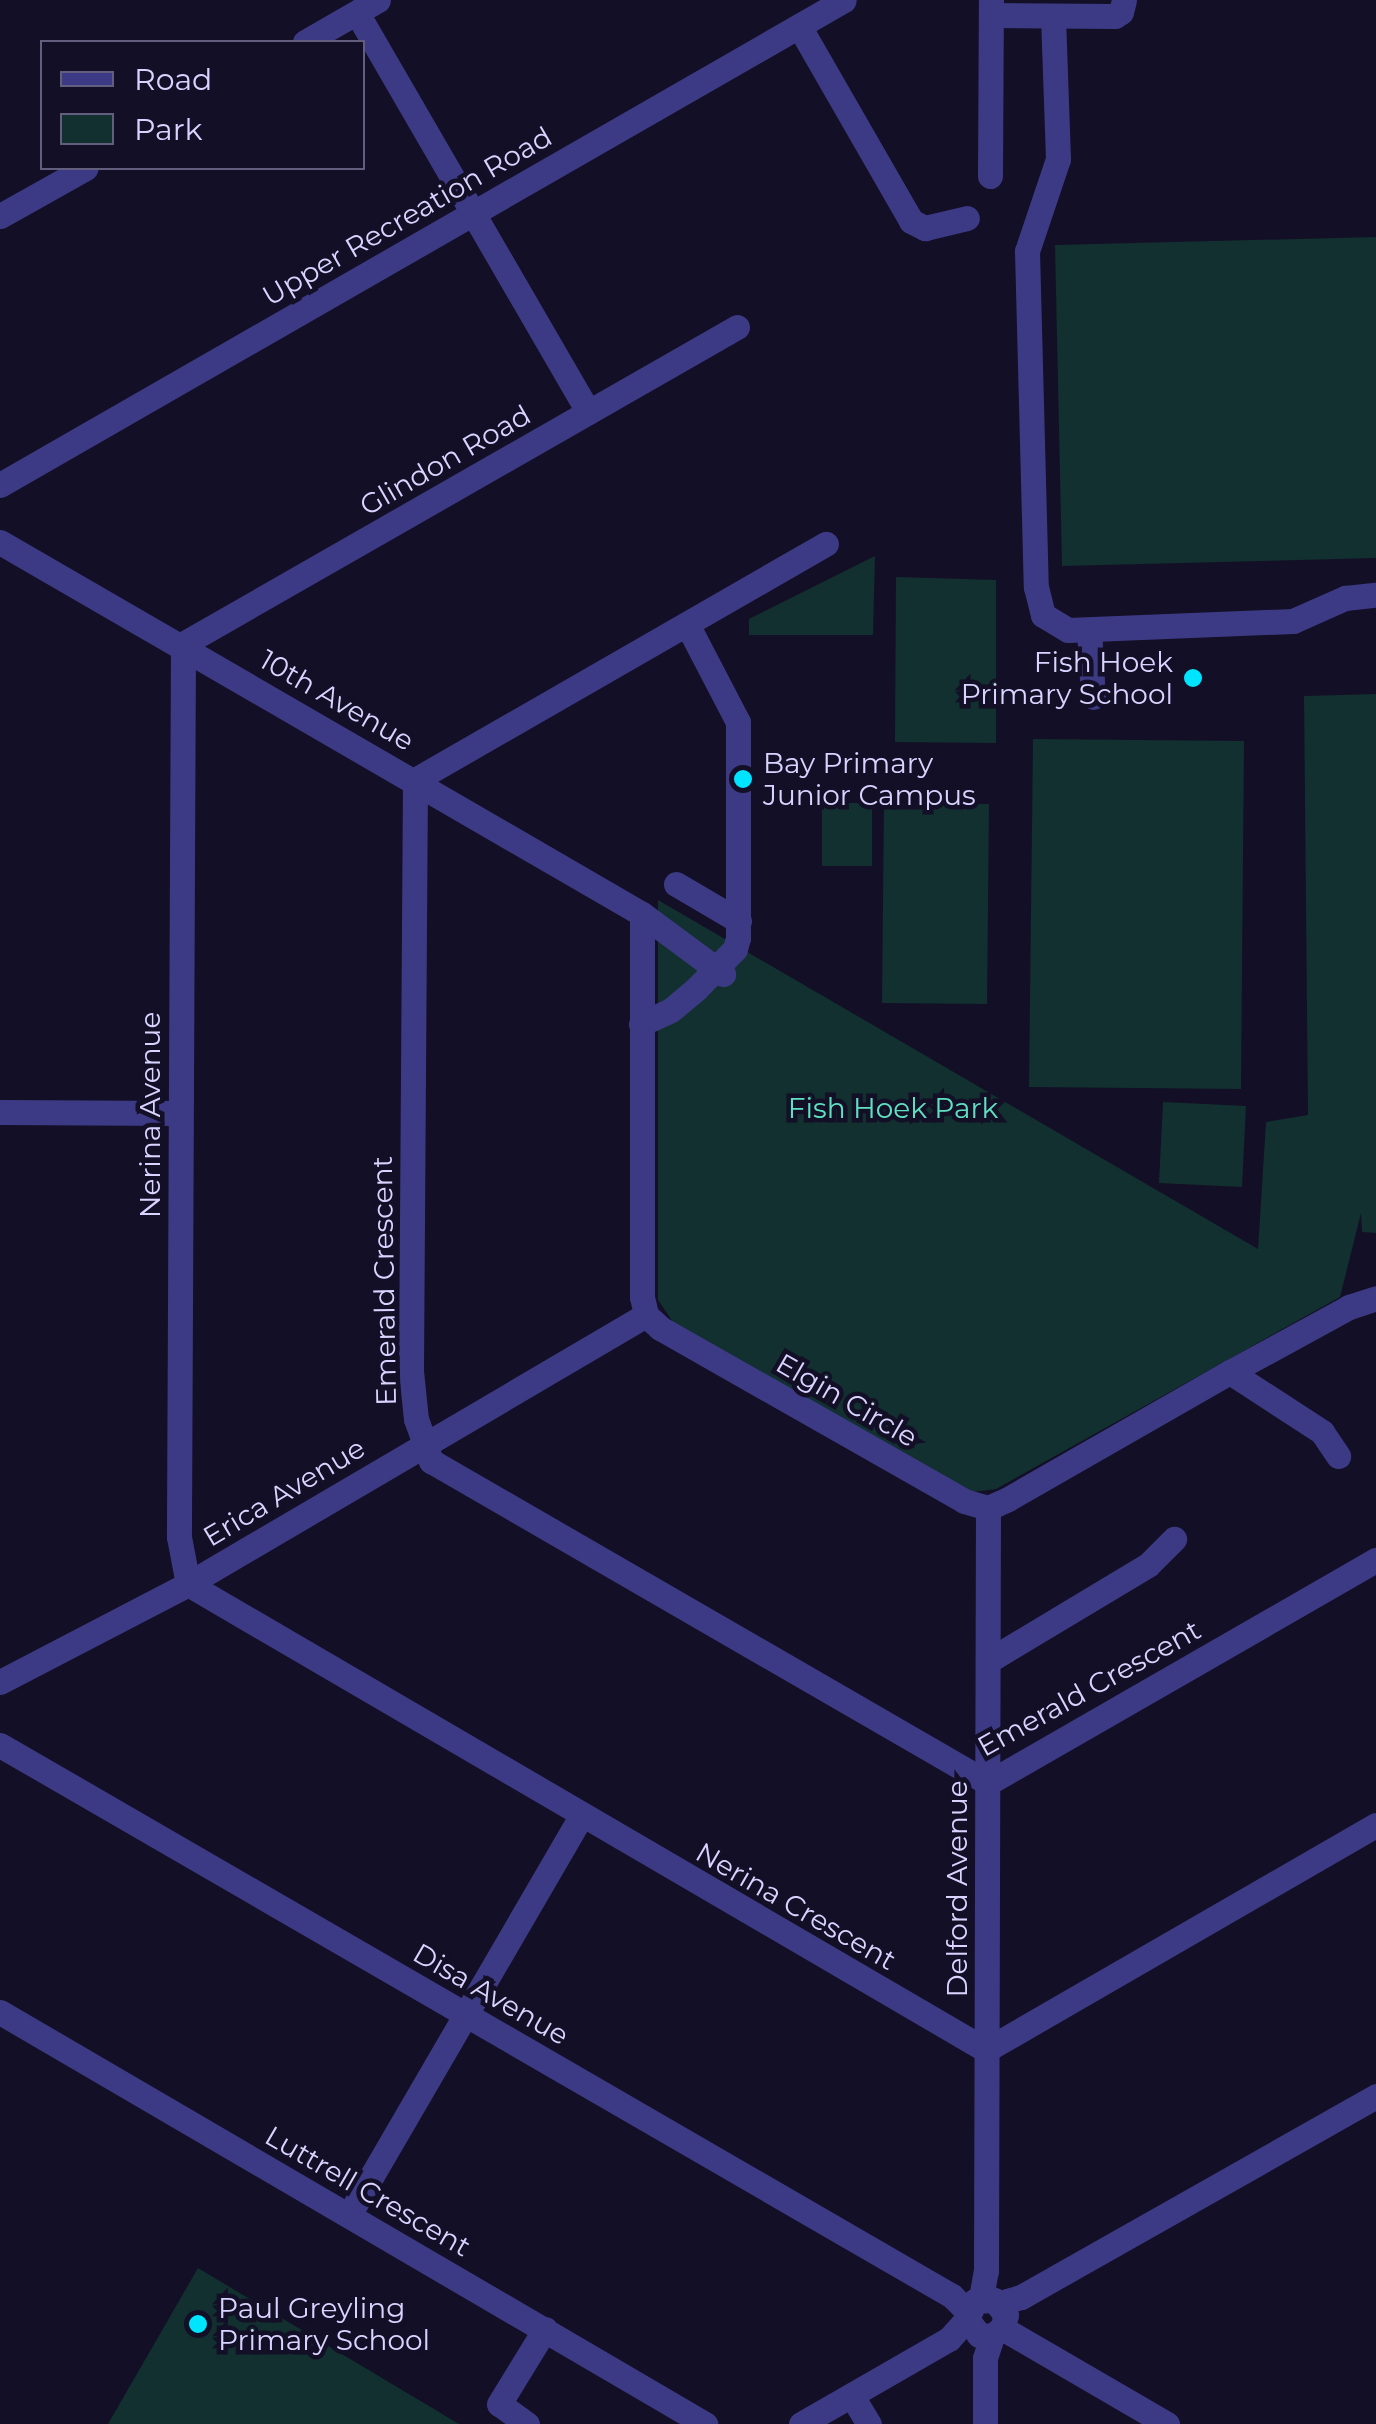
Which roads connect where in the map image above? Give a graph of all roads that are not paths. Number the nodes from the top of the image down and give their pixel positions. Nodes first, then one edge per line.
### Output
1 (844, 0) edge
2 (1124, 0) edge
3 (367, 7) edge
4 (991, 8) edge
5 (803, 15) edge
6 (1053, 16) junction
7 (309, 40) edge
8 (82, 170) edge
9 (990, 176) dead end
10 (474, 212) junction
11 (0, 216) edge
12 (967, 218) dead end
13 (737, 327) dead end
14 (588, 412) junction
15 (0, 484) edge
16 (0, 542) edge
17 (826, 544) dead end
18 (1376, 595) edge
19 (687, 624) junction
20 (1089, 630) junction
21 (183, 644) junction
22 (1093, 697) dead end
23 (415, 780) junction
24 (676, 884) dead end
25 (642, 914) junction
26 (739, 921) junction
27 (720, 970) junction
28 (641, 1024) junction
29 (0, 1112) edge
30 (180, 1112) junction
31 (1376, 1298) edge
32 (646, 1315) junction
33 (1230, 1372) junction
34 (423, 1442) junction
35 (1338, 1456) dead end
36 (988, 1508) junction
37 (1174, 1539) dead end
38 (1376, 1560) edge
39 (188, 1584) junction
40 (988, 1661) junction
41 (0, 1682) edge
42 (0, 1746) edge
43 (988, 1783) junction
44 (580, 1817) junction
45 (1376, 1825) edge
46 (0, 2012) edge
47 (468, 2015) junction
48 (986, 2050) junction
49 (1376, 2096) edge
50 (349, 2216) junction
51 (983, 2318) junction
52 (545, 2329) junction
53 (852, 2396) junction
54 (670, 2414) edge
55 (527, 2424) edge
56 (705, 2424) edge
57 (801, 2424) edge
58 (870, 2424) edge
59 (985, 2424) edge
60 (1167, 2424) edge

1 - 5 street, Upper Recreation Road
2 - 6 street
3 - 7 street
3 - 10 street
4 - 6 street
4 - 9 street
5 - 10 street, Upper Recreation Road
5 - 12 street
6 - 20 street
8 - 11 street
10 - 14 street
10 - 15 street, Upper Recreation Road
13 - 14 street, Glindon Road
14 - 21 street, Glindon Road
16 - 21 street, 10th Avenue
17 - 19 street
18 - 20 street
19 - 23 street
19 - 26 street
20 - 22 street
21 - 23 street, 10th Avenue
21 - 30 street, Nerina Avenue
23 - 25 street, 10th Avenue
23 - 34 street, Emerald Crescent
24 - 26 street
25 - 27 street, 10th Avenue
25 - 28 street
26 - 27 street
27 - 28 street
28 - 32 street
29 - 30 street
30 - 39 street, Nerina Avenue
31 - 33 street
32 - 34 street, Erica Avenue
32 - 36 street, Elgin Circle
33 - 35 street
33 - 36 street
34 - 39 street, Erica Avenue
34 - 43 street, Emerald Crescent
36 - 40 street, Delford Avenue
37 - 40 street
38 - 43 street, Emerald Crescent
39 - 41 street, Erica Avenue
39 - 44 street, Nerina Crescent
40 - 43 street, Delford Avenue
42 - 47 street, Disa Avenue
43 - 48 street, Delford Avenue
44 - 47 street
44 - 48 street, Nerina Crescent
45 - 48 street
46 - 50 street, Luttrell Crescent
47 - 50 street
47 - 51 street, Disa Avenue
48 - 51 street, Delford Avenue
49 - 51 street
50 - 52 street, Luttrell Crescent
51 - 53 street
51 - 59 street, Delford Avenue
51 - 60 street, Disa Avenue
52 - 54 street, Luttrell Crescent
52 - 55 street
53 - 57 street
53 - 58 street
54 - 56 street, Luttrell Crescent

